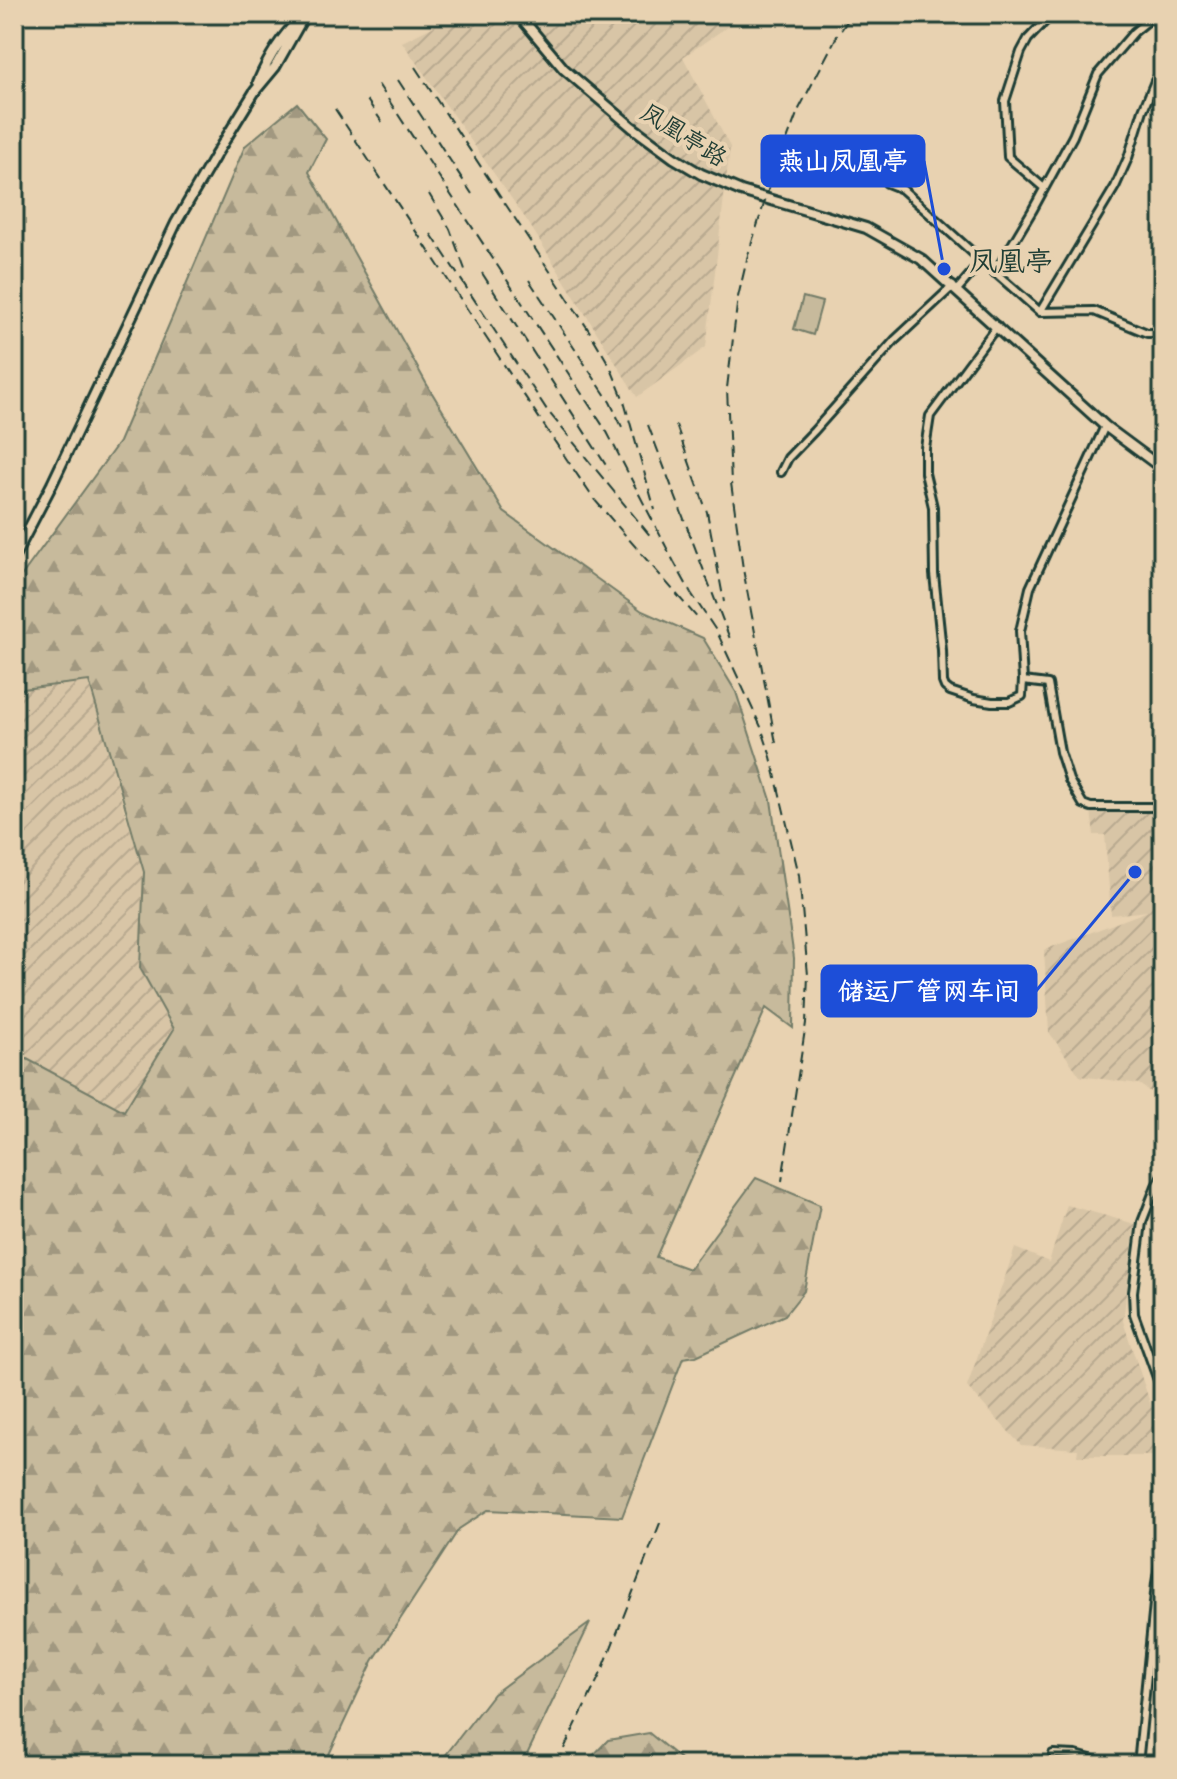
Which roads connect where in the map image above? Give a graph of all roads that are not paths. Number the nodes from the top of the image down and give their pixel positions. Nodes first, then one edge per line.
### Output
1 (305, 14) edge
2 (518, 14) edge
3 (1052, 14) edge
4 (1156, 14) edge
5 (1163, 70) edge
6 (887, 183) dead end
7 (1044, 188) junction
8 (982, 261) junction
9 (995, 273) junction
10 (955, 288) junction
11 (1163, 306) edge
12 (1040, 312) junction
13 (997, 326) junction
14 (1105, 426) junction
15 (1163, 469) edge
16 (781, 472) dead end
17 (14, 557) edge
18 (1023, 681) junction
19 (1163, 807) edge
20 (1163, 1173) edge
21 (1163, 1394) edge
22 (1163, 1543) edge
23 (1053, 1754) dead end
24 (1112, 1765) edge
25 (1138, 1765) edge

1 - 17 street
2 - 10 street, 凤凰亭路
3 - 7 street
4 - 7 street
5 - 12 street
6 - 8 street
7 - 9 street
8 - 9 street
8 - 10 street
9 - 12 street
10 - 13 street, 凤凰亭路
10 - 16 street
11 - 12 street
13 - 14 street, 凤凰亭路
13 - 18 street
14 - 15 street, 凤凰亭路
14 - 18 street
18 - 19 street
20 - 21 street
22 - 25 street
23 - 24 street

